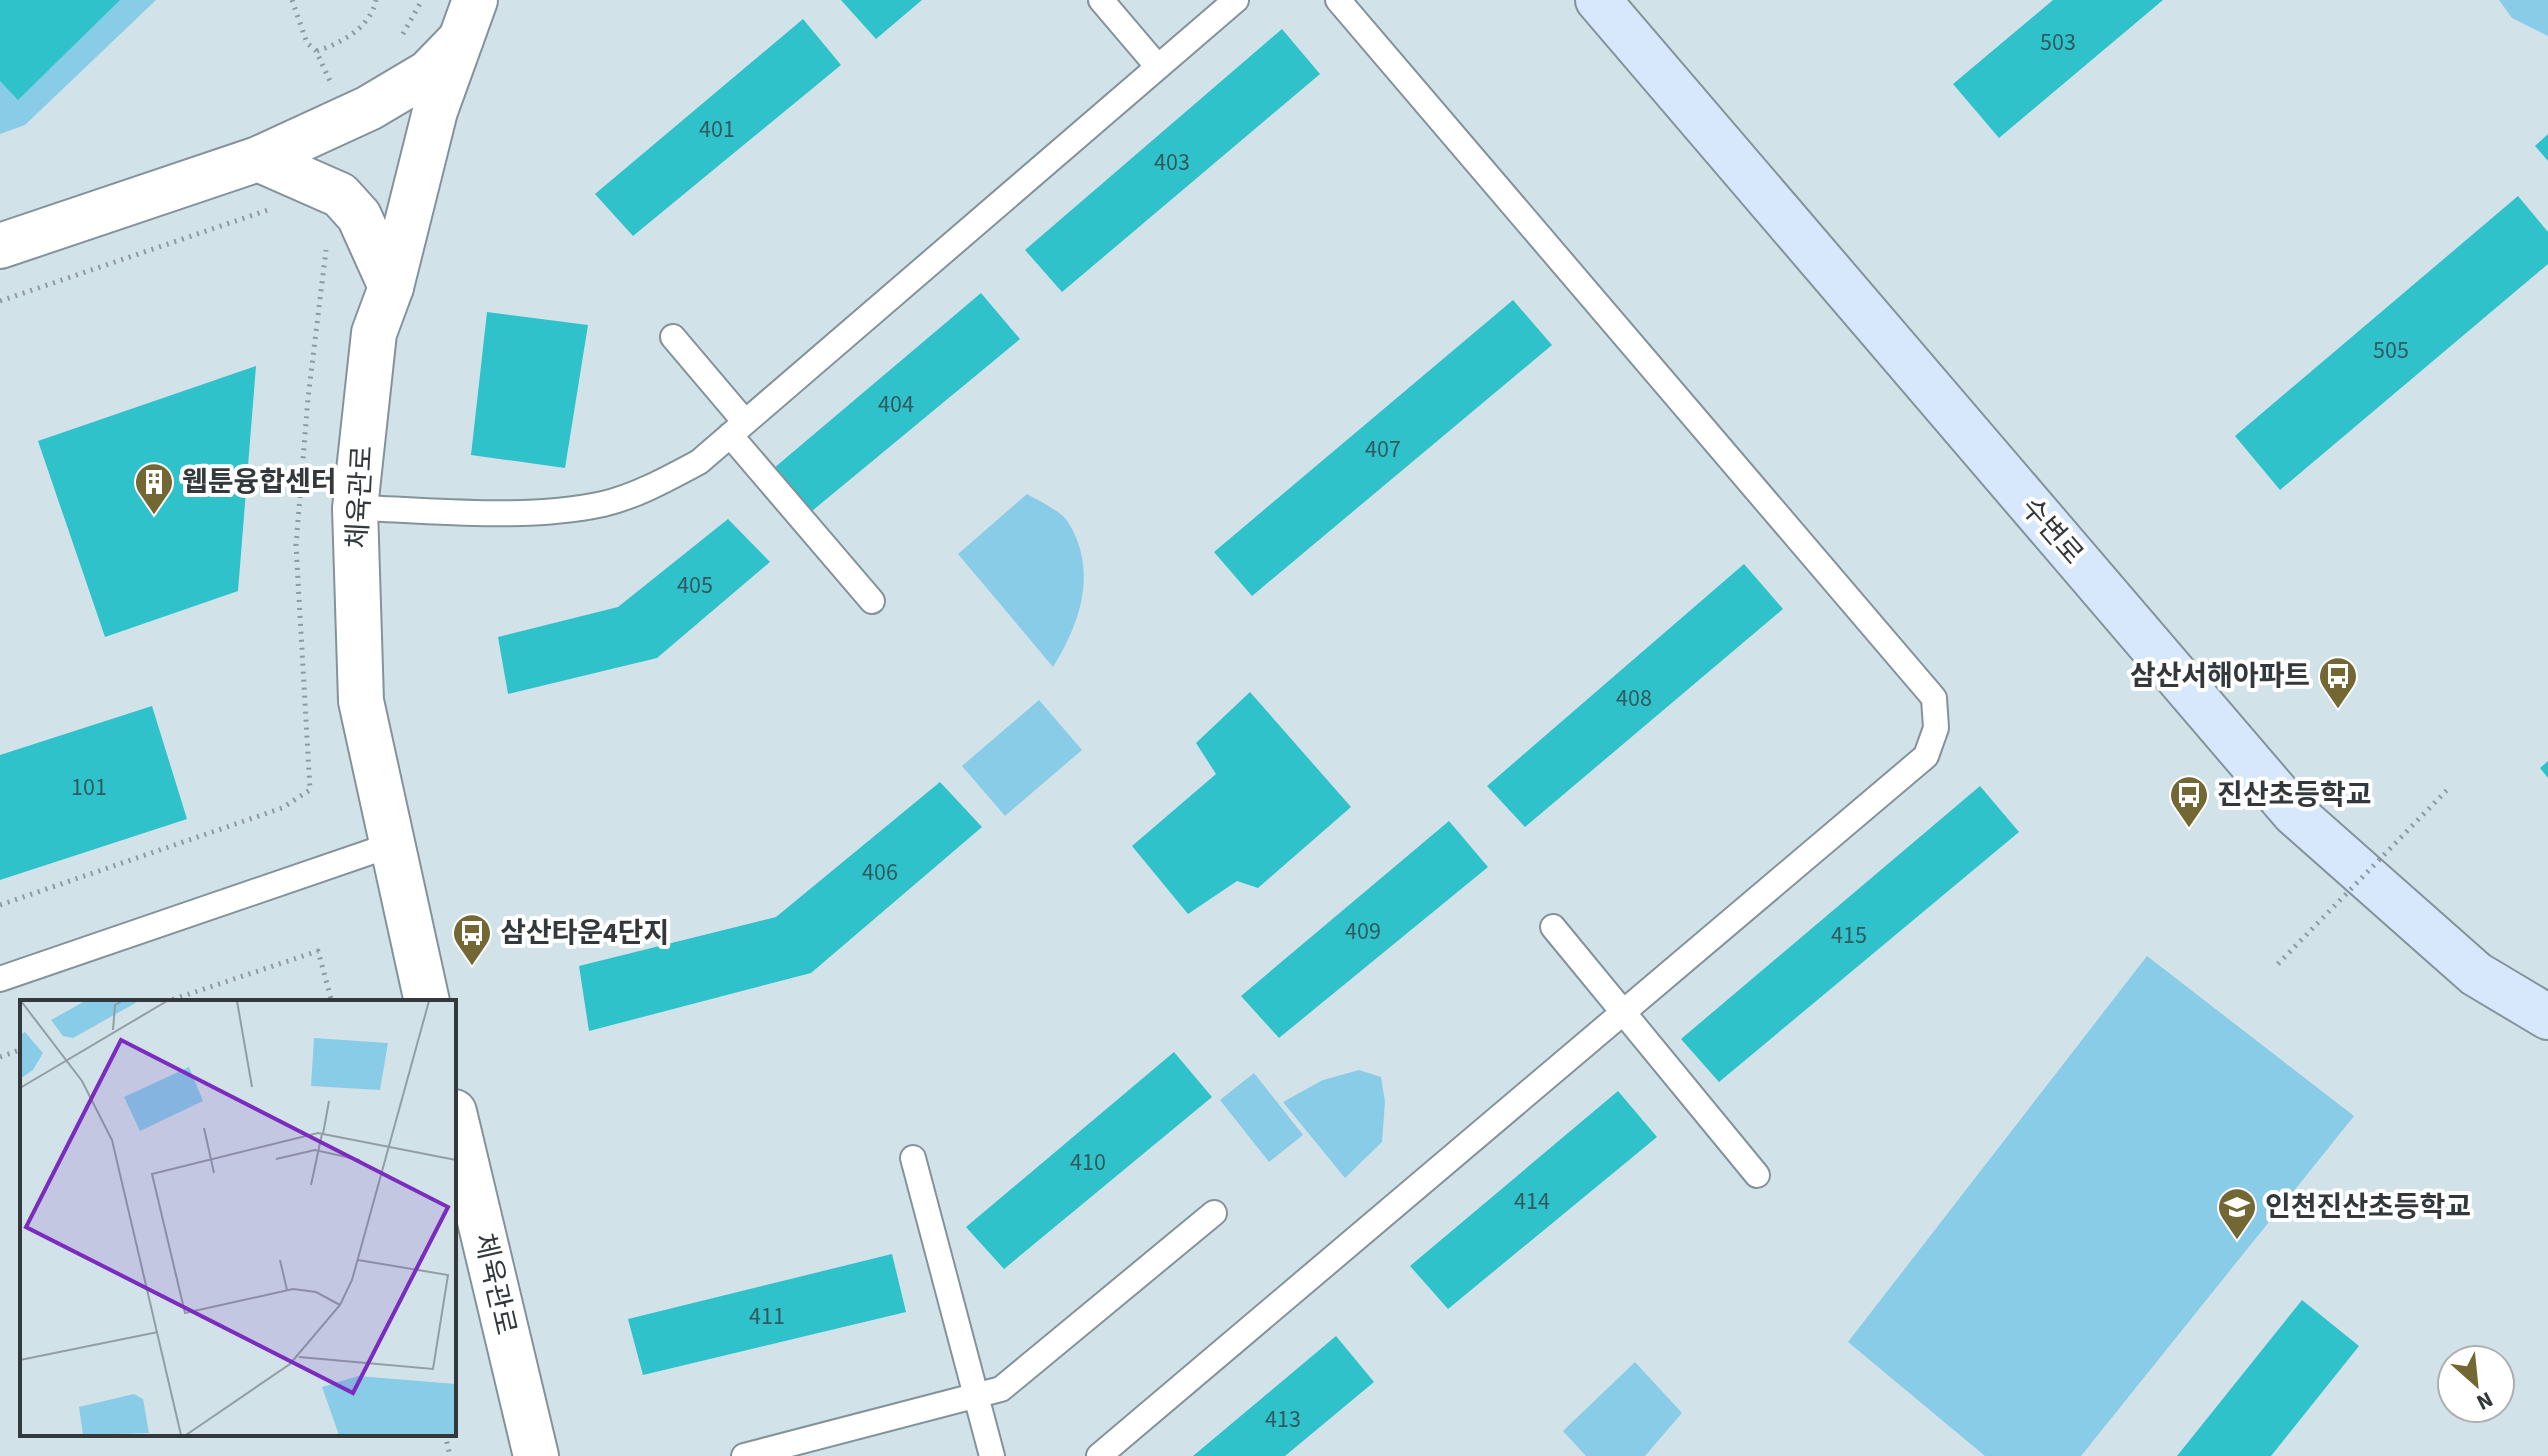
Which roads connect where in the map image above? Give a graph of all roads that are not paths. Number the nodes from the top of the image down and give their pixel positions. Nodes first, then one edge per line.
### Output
1 (1101, 0) edge
2 (1236, 0) edge
3 (1338, 0) edge
4 (1598, 0) edge
5 (468, 19) edge
6 (1158, 67) junction
7 (258, 159) junction
8 (0, 246) edge
9 (391, 287) junction
10 (673, 337) dead end
11 (738, 428) junction
12 (355, 508) junction
13 (872, 601) dead end
14 (391, 845) junction
15 (1553, 927) dead end
16 (0, 979) edge
17 (427, 1000) edge
18 (1623, 1012) junction
19 (2548, 1017) edge
20 (456, 1120) edge
21 (913, 1158) dead end
22 (1757, 1175) dead end
23 (1214, 1213) dead end
24 (976, 1396) junction
25 (536, 1456) edge
26 (744, 1456) edge
27 (992, 1456) edge
28 (1099, 1456) edge

1 - 6 lane
2 - 6 lane
3 - 18 lane
4 - 19 main road, 수변로
5 - 7 street
5 - 9 street, 체육관로
6 - 11 lane
7 - 8 street
7 - 9 street
9 - 12 street, 체육관로
10 - 11 lane
11 - 12 lane
11 - 13 lane
12 - 14 street, 체육관로
14 - 16 lane
14 - 17 street, 체육관로
15 - 18 lane
18 - 22 lane
18 - 28 lane
20 - 25 street, 체육관로
21 - 24 lane
23 - 24 lane
24 - 26 lane
24 - 27 lane

